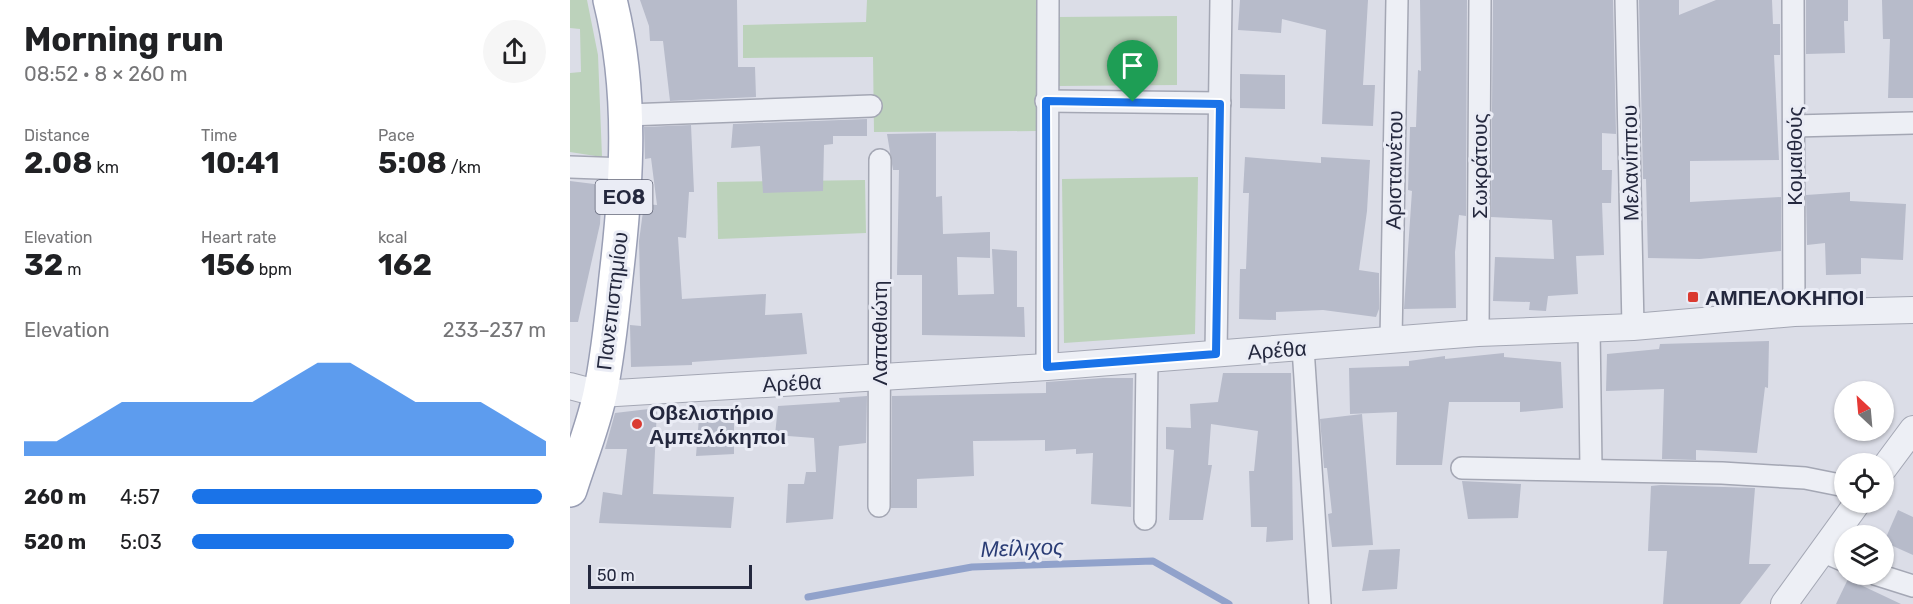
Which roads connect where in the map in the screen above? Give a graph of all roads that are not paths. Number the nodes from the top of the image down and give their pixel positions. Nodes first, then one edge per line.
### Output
1 (610, 0) edge
2 (1048, 0) edge
3 (1221, 0) edge
4 (1397, 0) edge
5 (1480, 0) edge
6 (1626, 0) edge
7 (1793, 0) edge
8 (1046, 101) junction
9 (1220, 104) junction
10 (871, 106) dead end
11 (627, 115) junction
12 (1913, 123) edge
13 (1794, 126) junction
14 (880, 160) dead end
15 (570, 167) edge
16 (627, 169) junction
17 (1913, 310) edge
18 (1794, 313) junction
19 (1633, 327) junction
20 (1589, 328) junction
21 (1478, 333) junction
22 (1391, 340) junction
23 (1303, 348) junction
24 (1216, 354) junction
25 (1147, 360) junction
26 (1047, 367) junction
27 (878, 378) junction
28 (585, 390) edge
29 (1913, 429) edge
30 (1894, 455) edge
31 (1462, 468) dead end
32 (1591, 468) junction
33 (1834, 484) edge
34 (570, 490) edge
35 (879, 506) dead end
36 (1145, 519) dead end
37 (1834, 556) edge
38 (1894, 580) edge
39 (1913, 586) edge
40 (1320, 604) edge
41 (1784, 604) edge

1 - 11 main road, Πανεπιστημίου / ΕΟ8
2 - 8 street
3 - 9 street
4 - 22 street, Αρισταινέτου
5 - 21 street, Σωκράτους
6 - 19 street, Μελανίππου
7 - 13 street, Κομαιθούς
8 - 9 street
8 - 26 street
9 - 24 street
10 - 11 street
11 - 16 main road, Πανεπιστημίου / ΕΟ8
12 - 13 street
13 - 18 street, Κομαιθούς
14 - 27 street, Λαπαθιώτη
15 - 16 street
16 - 28 main road, Πανεπιστημίου / ΕΟ8
17 - 18 street, Αρέθα
18 - 19 street, Αρέθα
19 - 20 street, Αρέθα
20 - 21 street, Αρέθα
20 - 32 street
21 - 22 street, Αρέθα
22 - 23 street, Αρέθα
23 - 24 street, Αρέθα
23 - 40 street
24 - 25 street, Αρέθα
25 - 26 street, Αρέθα
25 - 36 street
26 - 27 street, Αρέθα
27 - 28 street, Αρέθα
27 - 35 street, Λαπαθιώτη
28 - 34 main road, Πανεπιστημίου / ΕΟ8
29 - 30 street
31 - 32 street
32 - 33 street
37 - 41 street
38 - 39 street

